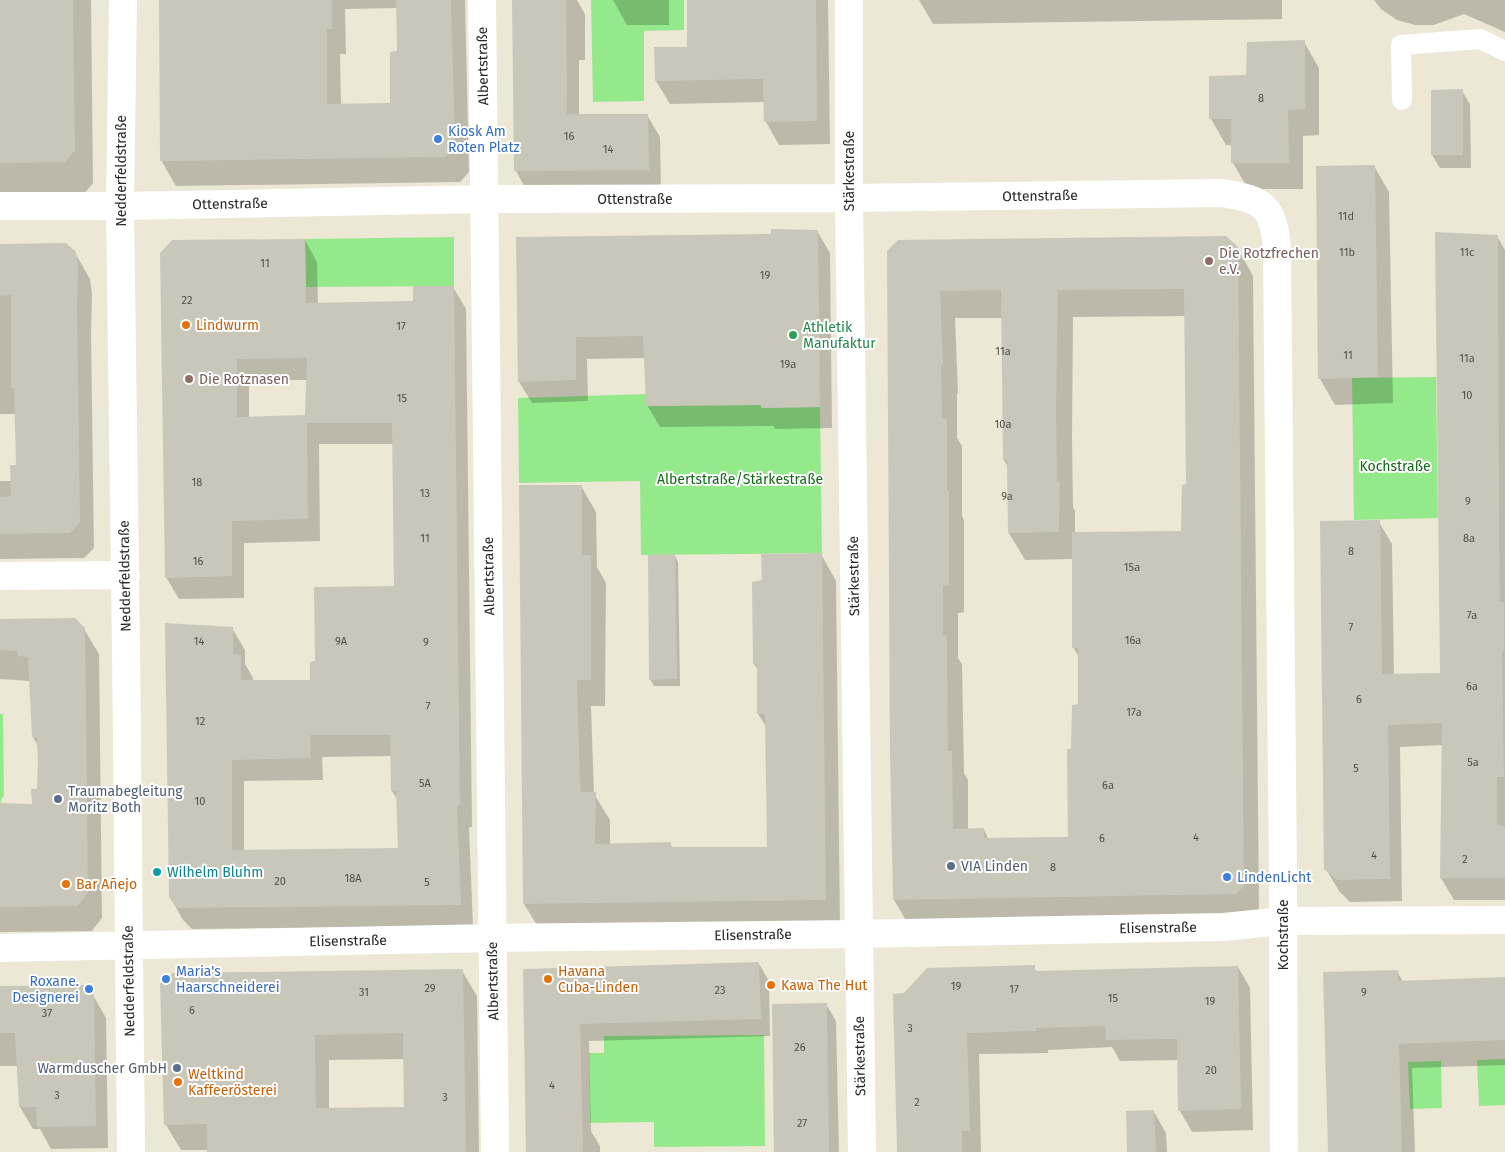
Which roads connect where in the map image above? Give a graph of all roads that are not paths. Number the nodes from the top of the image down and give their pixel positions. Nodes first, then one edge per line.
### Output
1 (123, 0) edge
2 (482, 0) edge
3 (849, 0) edge
4 (1505, 51) edge
5 (1402, 100) dead end
6 (849, 198) junction
7 (484, 199) junction
8 (0, 206) edge
9 (120, 206) junction
10 (1267, 209) joint
11 (126, 575) junction
12 (0, 576) edge
13 (1505, 920) edge
14 (1282, 921) junction
15 (858, 934) junction
16 (493, 938) junction
17 (129, 945) junction
18 (0, 948) edge
19 (131, 1152) edge
20 (495, 1152) edge
21 (862, 1152) edge
22 (1284, 1152) edge

1 - 9 street, Nedderfeldstraße
2 - 7 street, Albertstraße
3 - 6 street, Stärkestraße
4 - 5 lane
6 - 7 street, Ottenstraße
6 - 10 street, Ottenstraße
6 - 15 street, Stärkestraße
7 - 9 street, Ottenstraße
7 - 16 street, Albertstraße
8 - 9 street, Ottenstraße
9 - 11 street, Nedderfeldstraße
10 - 14 street, Kochstraße
11 - 12 street
11 - 17 street, Nedderfeldstraße
13 - 14 street, Elisenstraße
14 - 15 street, Elisenstraße
14 - 22 street, Kochstraße
15 - 16 street, Elisenstraße
15 - 21 street, Stärkestraße
16 - 17 street, Elisenstraße
16 - 20 street, Albertstraße
17 - 18 street, Elisenstraße
17 - 19 street, Nedderfeldstraße

